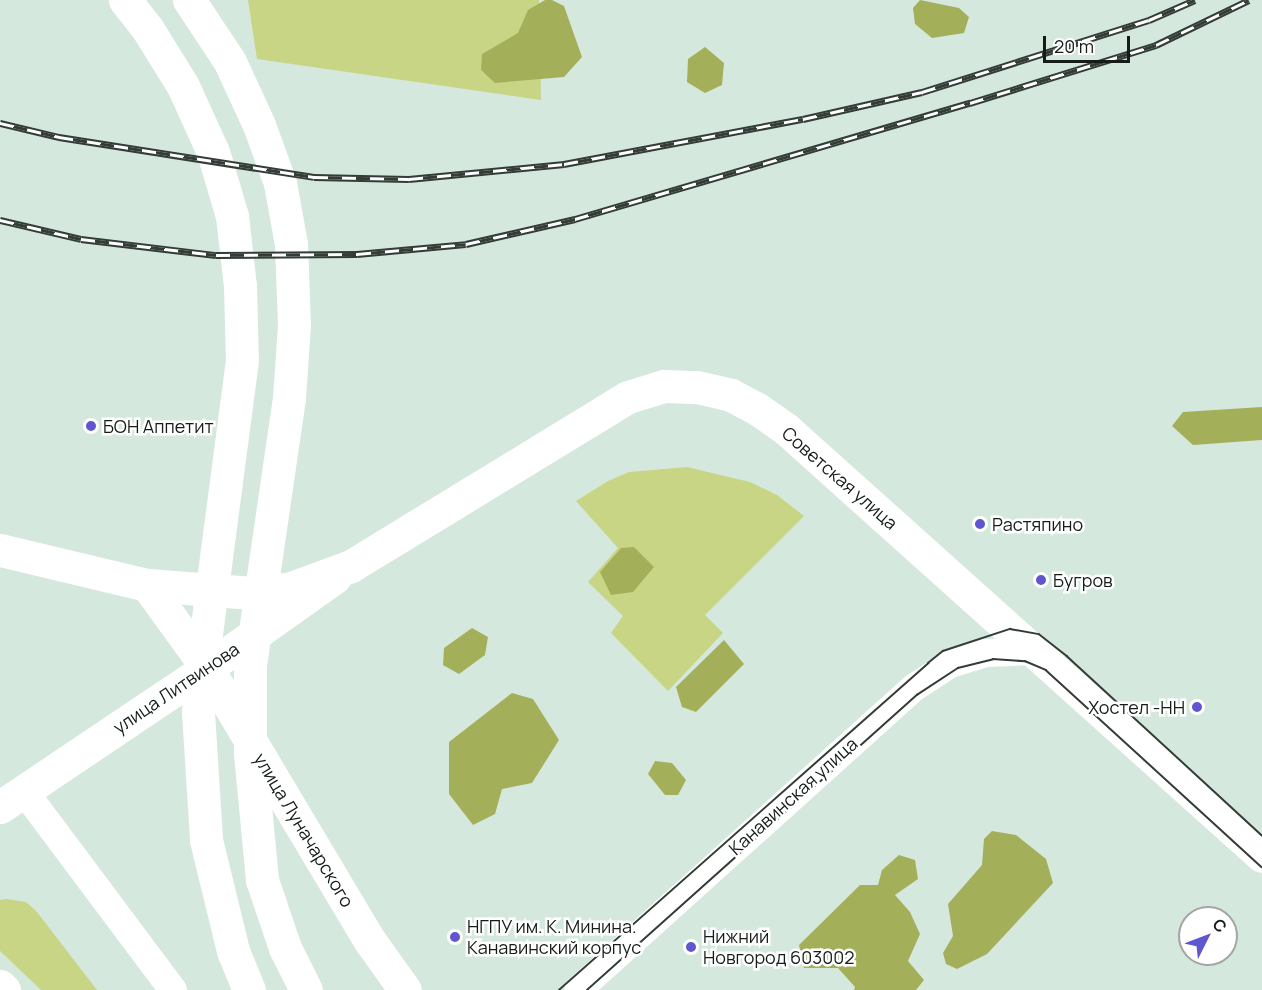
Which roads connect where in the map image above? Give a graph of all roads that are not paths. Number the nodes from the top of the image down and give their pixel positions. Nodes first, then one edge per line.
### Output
1 (125, 0) edge
2 (189, 0) edge
3 (0, 550) edge
4 (351, 566) junction
5 (147, 585) junction
6 (1033, 651) junction
7 (207, 668) junction
8 (12, 799) edge
9 (1262, 856) edge
10 (0, 986) edge
11 (4, 990) edge
12 (173, 990) edge
13 (249, 990) edge
14 (306, 990) edge
15 (405, 990) edge
16 (578, 990) edge

1 - 13 main road
2 - 14 main road
3 - 5 main road
4 - 5 main road
4 - 6 main road, Советская улица
4 - 7 main road, улица Литвинова
5 - 7 main road, улица Луначарского
6 - 9 main road, Советская улица
6 - 16 street, Канавинская улица
7 - 8 main road, улица Литвинова
7 - 15 main road, улица Луначарского
8 - 12 street
10 - 11 main road

